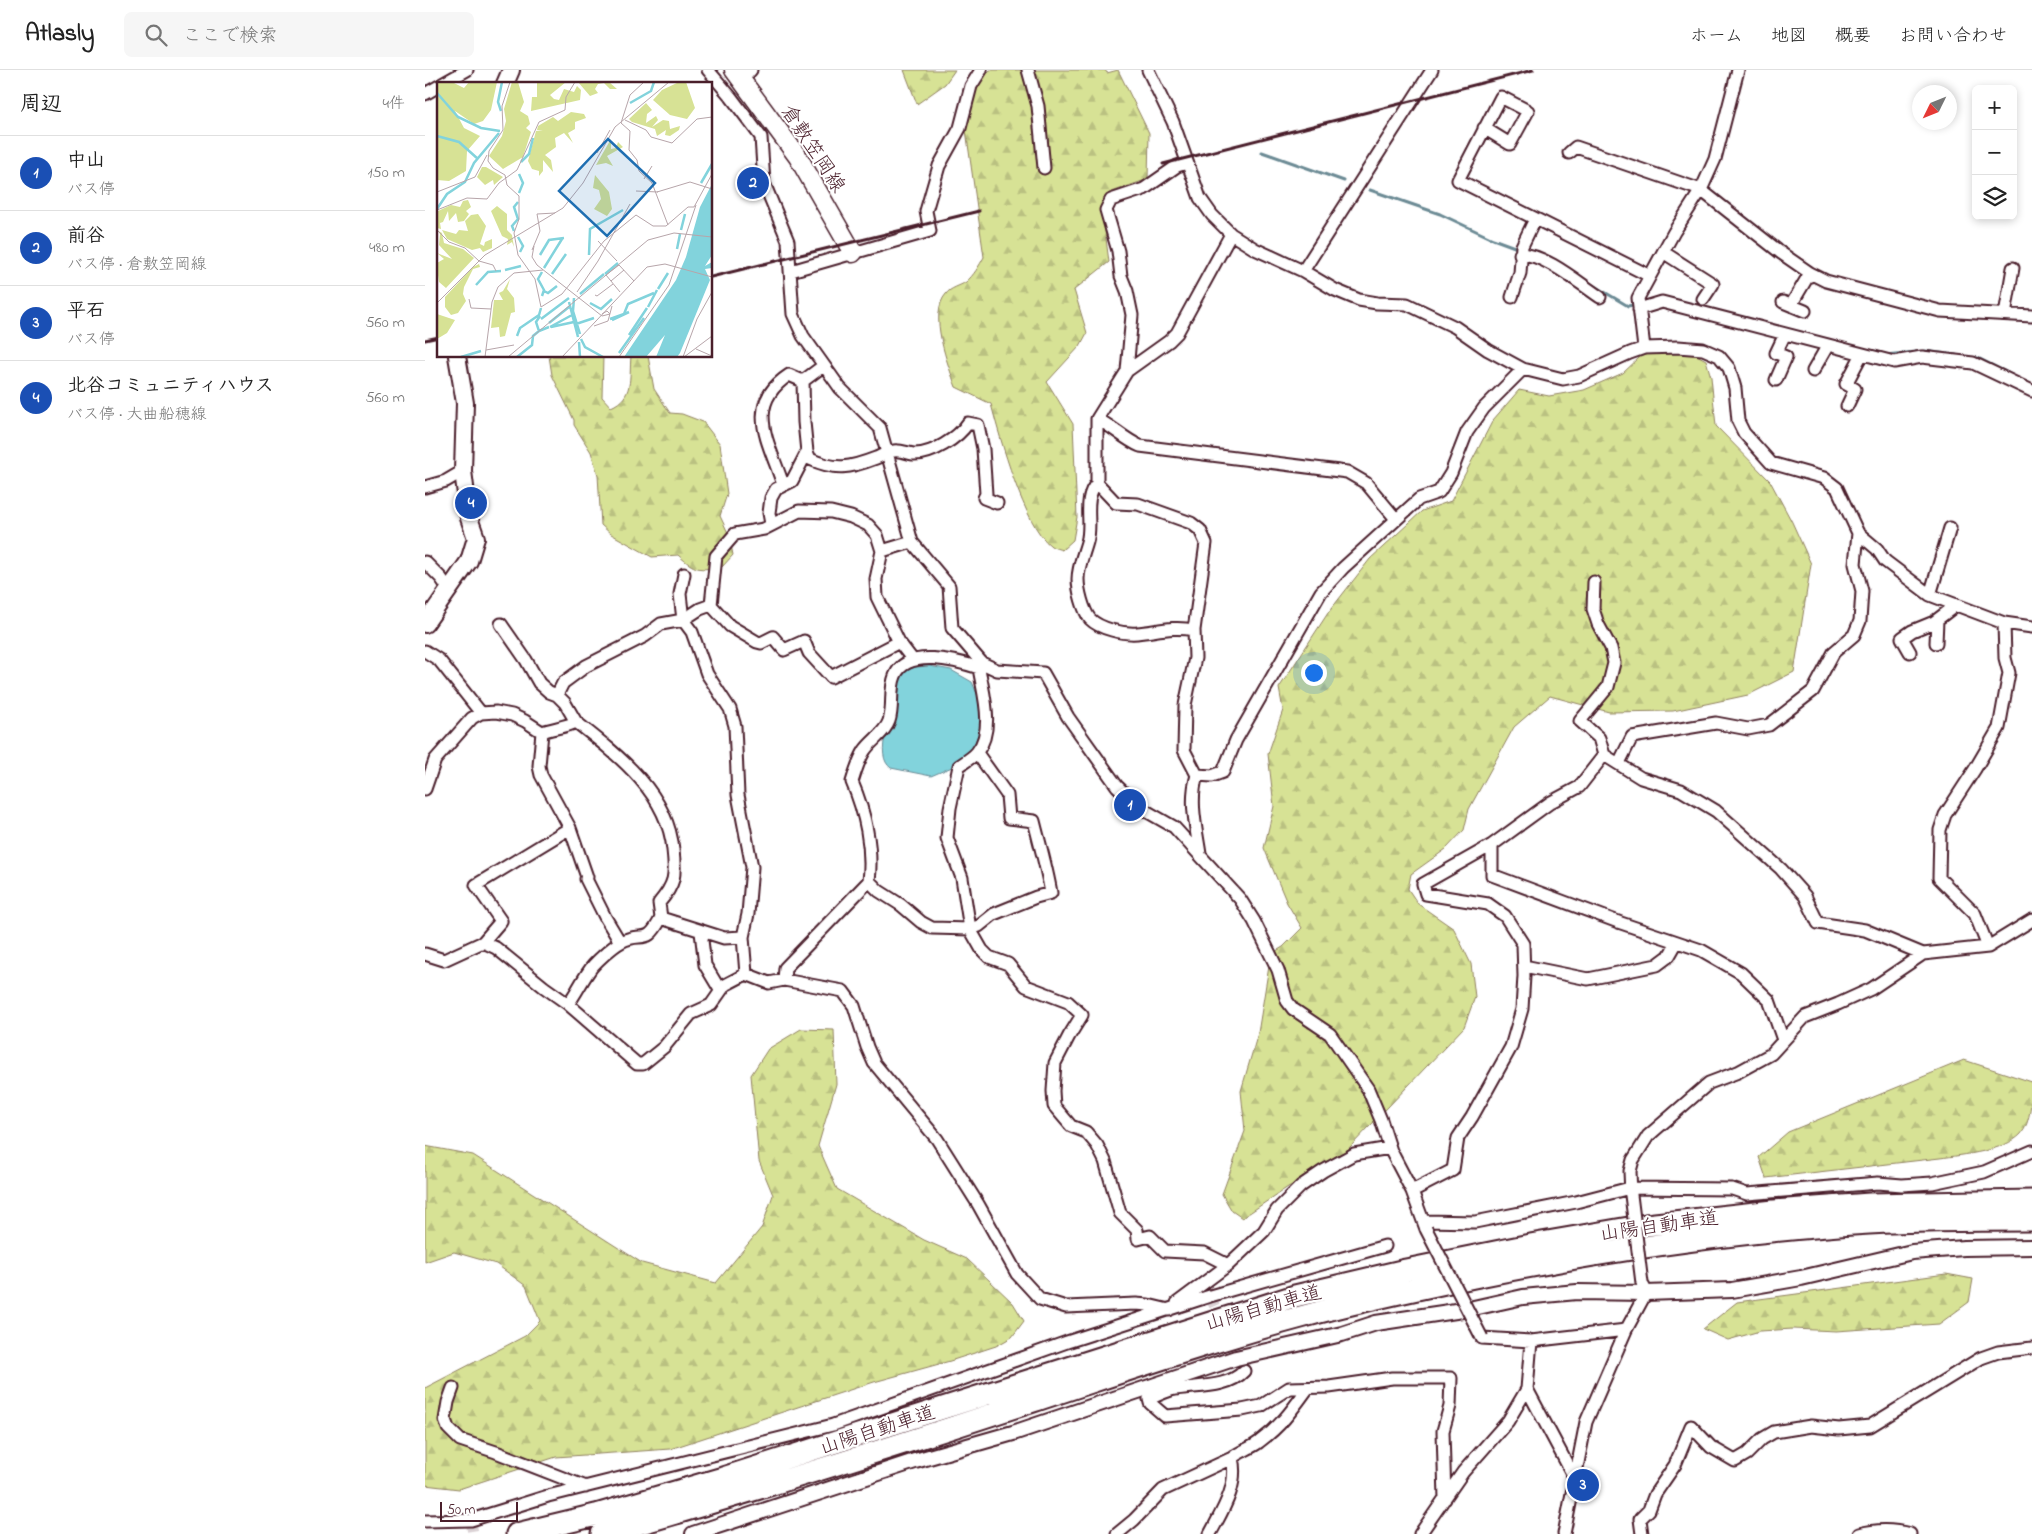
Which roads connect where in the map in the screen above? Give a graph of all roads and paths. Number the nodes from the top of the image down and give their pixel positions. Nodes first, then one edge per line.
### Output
1 (467, 70) edge
2 (511, 70) edge
3 (708, 70) edge
4 (981, 70) edge
5 (1028, 70) edge
6 (1148, 70) edge
7 (1432, 70) edge
8 (1738, 70) edge
9 (742, 73) edge
10 (446, 82) edge
11 (506, 82) edge
12 (437, 87) edge
13 (425, 94) edge
14 (1484, 128) dead end
15 (1569, 153) dead end
16 (1187, 162) junction
17 (1045, 168) dead end
18 (1701, 190) junction
19 (1535, 219) junction
20 (1231, 234) junction
21 (1521, 251) junction
22 (1663, 252) junction
23 (853, 253) junction
24 (2013, 268) dead end
25 (791, 271) junction
26 (1303, 271) junction
27 (1810, 273) junction
28 (1650, 276) junction
29 (1512, 297) dead end
30 (1600, 297) dead end
31 (1703, 299) dead end
32 (1638, 304) junction
33 (1805, 311) dead end
34 (2005, 314) junction
35 (2032, 316) edge
36 (1785, 334) junction
37 (1828, 345) junction
38 (1644, 348) junction
39 (1862, 354) junction
40 (457, 358) edge
41 (823, 366) junction
42 (1523, 370) junction
43 (1127, 371) junction
44 (1813, 371) dead end
45 (803, 380) junction
46 (1776, 380) dead end
47 (2032, 391) edge
48 (1847, 406) dead end
49 (1097, 419) junction
50 (807, 452) junction
51 (888, 453) junction
52 (463, 471) junction
53 (1097, 483) junction
54 (783, 485) junction
55 (425, 487) edge
56 (997, 503) dead end
57 (1395, 519) junction
58 (771, 524) junction
59 (1950, 528) dead end
60 (1858, 533) junction
61 (912, 542) junction
62 (882, 551) junction
63 (425, 562) edge
64 (684, 574) dead end
65 (1594, 582) dead end
66 (449, 591) junction
67 (1931, 595) junction
68 (711, 605) junction
69 (1955, 606) junction
70 (683, 620) junction
71 (1937, 620) junction
72 (2004, 623) junction
73 (425, 624) edge
74 (501, 624) dead end
75 (2032, 627) edge
76 (1194, 630) junction
77 (899, 642) junction
78 (1936, 643) dead end
79 (425, 651) edge
80 (1910, 652) dead end
81 (912, 659) junction
82 (981, 665) junction
83 (557, 695) junction
84 (481, 713) junction
85 (576, 722) junction
86 (542, 732) junction
87 (977, 753) junction
88 (1604, 755) junction
89 (1619, 763) junction
90 (1197, 775) junction
91 (425, 790) edge
92 (570, 828) junction
93 (1491, 845) junction
94 (1200, 854) junction
95 (869, 881) junction
96 (661, 918) junction
97 (2032, 920) edge
98 (970, 929) junction
99 (701, 932) junction
100 (743, 937) junction
101 (483, 942) junction
102 (620, 942) junction
103 (1677, 942) junction
104 (1989, 947) junction
105 (425, 954) edge
106 (1923, 954) junction
107 (1524, 966) junction
108 (746, 974) junction
109 (784, 980) junction
110 (720, 990) junction
111 (568, 1004) junction
112 (1783, 1040) junction
113 (1390, 1148) junction
114 (2032, 1151) edge
115 (1411, 1191) junction
116 (1630, 1192) junction
117 (2032, 1201) edge
118 (2032, 1220) edge
119 (1426, 1225) junction
120 (1385, 1246) dead end
121 (2032, 1247) edge
122 (1228, 1264) junction
123 (1644, 1288) junction
124 (1169, 1310) junction
125 (1626, 1330) junction
126 (1531, 1341) junction
127 (2032, 1348) edge
128 (1245, 1371) dead end
129 (453, 1388) dead end
130 (1308, 1388) junction
131 (1527, 1389) junction
132 (1232, 1458) junction
133 (1575, 1479) junction
134 (586, 1487) junction
135 (1445, 1499) junction
136 (425, 1521) edge
137 (517, 1534) edge
138 (602, 1534) edge
139 (693, 1534) edge
140 (1117, 1534) edge
141 (1209, 1534) edge
142 (1420, 1534) edge
143 (1564, 1534) edge
144 (1642, 1534) edge
145 (1859, 1534) edge
146 (1910, 1534) edge

1 - 10 street
2 - 11 main road
3 - 25 street
4 - 23 street
5 - 17 street
6 - 16 street
7 - 26 street
8 - 18 street
9 - 23 main road, 倉敷笠岡線
12 - 13 street
14 - 19 street
15 - 18 street
16 - 20 street
16 - 43 street
18 - 22 street
18 - 27 street
19 - 21 street
19 - 28 street
20 - 26 street
20 - 43 street
21 - 29 street
21 - 30 street
22 - 28 street
22 - 31 street
23 - 25 street
24 - 34 street
25 - 41 street
26 - 42 street
27 - 33 street
27 - 34 street
28 - 32 street
32 - 36 street
32 - 38 street
34 - 35 street
36 - 37 street
36 - 46 street
37 - 39 street
37 - 44 street
38 - 42 street
38 - 60 street
39 - 47 street
39 - 48 street
40 - 52 main road
41 - 45 street
41 - 51 street
42 - 57 street
43 - 49 street
45 - 50 street
45 - 54 street
49 - 53 street
49 - 57 street
50 - 51 street
50 - 54 street
51 - 56 street
51 - 61 street
52 - 55 street
52 - 66 main road
53 - 76 street
53 - 76 street
54 - 58 street
57 - 90 street
58 - 62 street
58 - 68 street
59 - 67 street
60 - 67 street
60 - 89 street
61 - 62 street
61 - 82 street
62 - 77 street
63 - 66 street
64 - 70 street
65 - 88 street
66 - 73 main road
67 - 69 street
68 - 70 street
68 - 77 street
69 - 71 street
69 - 72 street
70 - 83 street
70 - 100 street
71 - 78 street
71 - 80 street
72 - 75 street
72 - 104 street
74 - 83 street
76 - 90 street
77 - 81 street
79 - 84 street
81 - 82 street
81 - 95 street
82 - 87 street
82 - 94 street
83 - 85 street
84 - 86 street
84 - 91 street
85 - 86 street
85 - 96 street
86 - 92 street
87 - 98 street
87 - 98 street
88 - 89 street
88 - 93 street
89 - 106 street
90 - 94 street
92 - 101 street
92 - 102 street
93 - 103 street
93 - 107 street
94 - 113 street
95 - 98 street
95 - 109 street
96 - 99 street
96 - 102 street
97 - 104 street
98 - 122 street
99 - 100 street
99 - 110 street
100 - 108 street
101 - 105 street
101 - 111 street
102 - 111 street
103 - 107 street
103 - 112 street
104 - 106 street
106 - 112 street
107 - 115 street
108 - 109 street
108 - 110 street
109 - 124 street
110 - 111 street
112 - 116 street
113 - 115 street
113 - 122 street
114 - 116 street
115 - 119 street
116 - 119 street
116 - 123 street, bridge
117 - 137 highway, 山陽自動車道
118 - 138 highway, 山陽自動車道
119 - 126 street, bridge
120 - 124 street
121 - 123 street
122 - 124 street
123 - 125 street
123 - 139 street
124 - 134 street
125 - 126 street
125 - 133 street
126 - 131 street
127 - 144 street
128 - 130 street
129 - 134 street
130 - 132 street
130 - 135 street
131 - 133 street
131 - 135 street
132 - 140 street
132 - 141 street
133 - 143 street
134 - 136 street
135 - 142 street
145 - 146 street

